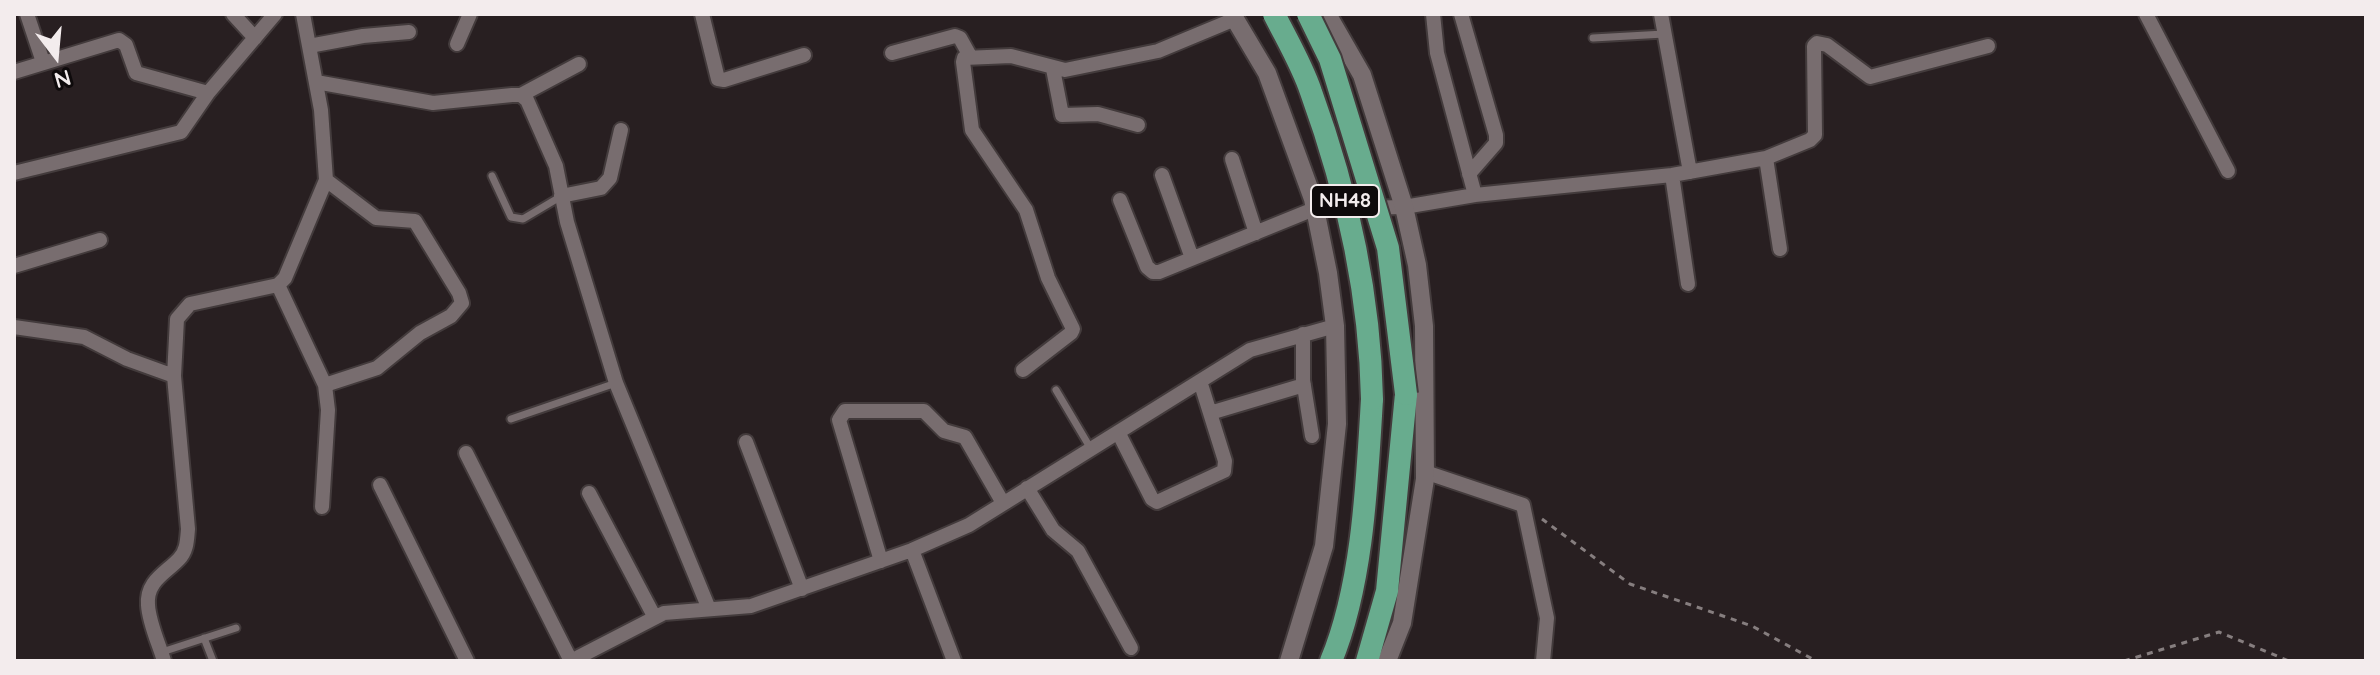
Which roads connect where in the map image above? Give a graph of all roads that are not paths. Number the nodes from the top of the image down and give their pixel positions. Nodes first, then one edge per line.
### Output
1 (27, 14) edge
2 (275, 14) edge
3 (303, 14) edge
4 (470, 14) edge
5 (702, 14) edge
6 (1274, 14) edge
7 (1308, 14) edge
8 (1327, 14) edge
9 (1433, 14) edge
10 (1461, 14) edge
11 (1661, 14) edge
12 (2146, 14) edge
13 (236, 15) edge
14 (1234, 17) edge
15 (409, 32) dead end
16 (1664, 34) junction
17 (255, 38) junction
18 (1593, 38) dead end
19 (457, 44) dead end
20 (309, 46) junction
21 (1988, 46) dead end
22 (892, 53) dead end
23 (804, 55) dead end
24 (970, 56) junction
25 (43, 62) junction
26 (579, 64) dead end
27 (1053, 69) junction
28 (14, 72) edge
29 (316, 82) junction
30 (208, 93) junction
31 (521, 95) junction
32 (1138, 125) dead end
33 (621, 130) dead end
34 (1766, 158) junction
35 (1232, 159) dead end
36 (2228, 171) dead end
37 (1690, 172) junction
38 (14, 173) edge
39 (1469, 174) junction
40 (1162, 175) dead end
41 (1672, 175) junction
42 (492, 176) dead end
43 (326, 180) junction
44 (1475, 195) junction
45 (561, 196) junction
46 (1120, 200) dead end
47 (1406, 214) junction
48 (1315, 216) junction
49 (1256, 233) junction
50 (100, 240) dead end
51 (1780, 249) dead end
52 (1192, 258) junction
53 (14, 266) edge
54 (1688, 284) dead end
55 (278, 285) junction
56 (1335, 326) junction
57 (14, 327) edge
58 (1303, 334) junction
59 (1023, 370) dead end
60 (174, 376) junction
61 (1200, 381) junction
62 (616, 383) junction
63 (325, 385) junction
64 (1304, 385) junction
65 (1056, 390) dead end
66 (1210, 413) junction
67 (511, 419) dead end
68 (1118, 432) junction
69 (1312, 436) dead end
70 (746, 442) dead end
71 (1091, 449) junction
72 (466, 453) dead end
73 (1425, 472) junction
74 (380, 485) dead end
75 (1027, 488) junction
76 (589, 493) dead end
77 (1003, 503) junction
78 (322, 507) dead end
79 (912, 550) junction
80 (881, 561) junction
81 (802, 589) junction
82 (709, 609) junction
83 (654, 616) junction
84 (236, 628) dead end
85 (204, 638) junction
86 (1131, 648) dead end
87 (161, 651) edge
88 (213, 661) edge
89 (467, 661) edge
90 (954, 661) edge
91 (1289, 661) edge
92 (1331, 661) edge
93 (1367, 661) edge
94 (1387, 661) edge
95 (1543, 661) edge

1 - 25 street
2 - 17 street
3 - 20 street
4 - 19 street
5 - 23 street
6 - 92 highway, NH48, bridge
7 - 93 highway, NH48, bridge
8 - 47 street
9 - 39 street
10 - 39 street
11 - 16 street
12 - 36 street
13 - 17 street
14 - 27 street
14 - 48 street
15 - 20 street
16 - 18 lane
16 - 37 street
17 - 30 street
20 - 29 street
21 - 34 street
22 - 24 street
24 - 27 street
24 - 59 street
25 - 28 street
25 - 30 street
26 - 31 street
27 - 32 street
29 - 31 street
29 - 43 street
30 - 38 street
31 - 45 street
33 - 45 street
34 - 37 street
34 - 51 street
35 - 49 street
37 - 41 street
39 - 44 street
40 - 52 street
41 - 44 street
41 - 54 street
42 - 45 lane
43 - 55 street
43 - 63 street
44 - 47 street
45 - 62 street
46 - 52 street
47 - 48 street
47 - 73 street
48 - 49 street
48 - 56 street
49 - 52 street
50 - 53 street
55 - 60 street
55 - 63 street
56 - 58 street
56 - 91 street
57 - 60 street
58 - 61 street
58 - 64 street
60 - 87 street
61 - 66 street
61 - 68 street
62 - 67 lane
62 - 82 street
63 - 78 street
64 - 66 street
64 - 69 street
65 - 71 lane
66 - 68 street
68 - 71 street
70 - 81 street
71 - 75 street
72 - 83 street
73 - 94 street
73 - 95 street
74 - 89 street
75 - 77 street
75 - 86 street
76 - 83 street
77 - 79 street
77 - 80 street
79 - 80 street
79 - 90 street
80 - 81 street
81 - 82 street
82 - 83 street
84 - 85 lane
85 - 87 lane
85 - 88 lane

